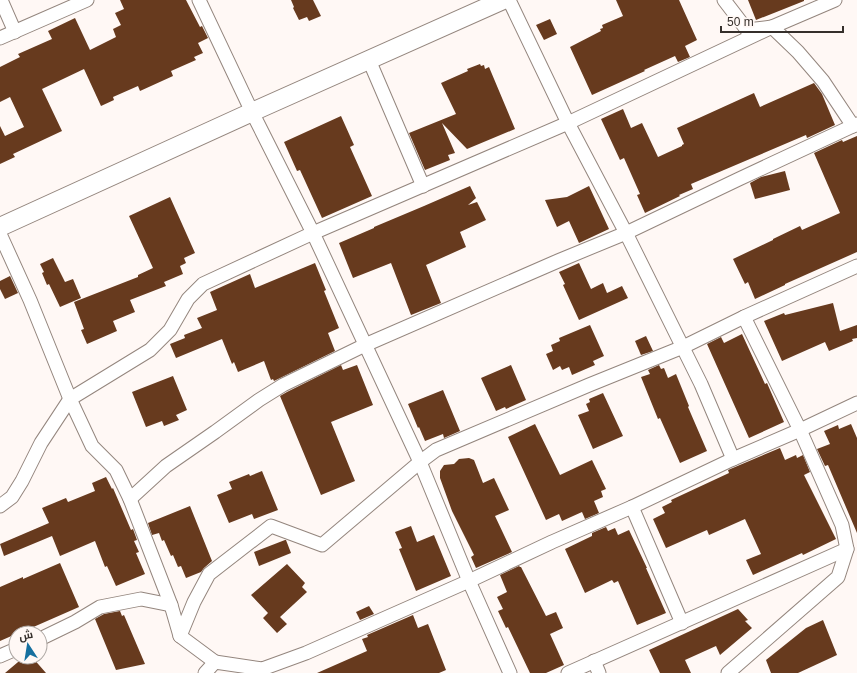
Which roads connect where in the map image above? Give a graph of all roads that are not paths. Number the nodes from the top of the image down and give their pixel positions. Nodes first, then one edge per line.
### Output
1 (1, 0) edge
2 (87, 0) edge
3 (199, 0) edge
4 (503, 0) edge
5 (509, 0) edge
6 (724, 0) edge
7 (835, 0) edge
8 (772, 27) junction
9 (15, 32) junction
10 (0, 38) edge
11 (369, 60) junction
12 (252, 112) junction
13 (568, 123) junction
14 (855, 125) edge
15 (422, 186) junction
16 (0, 227) edge
17 (313, 233) junction
18 (626, 233) junction
19 (0, 234) edge
20 (857, 266) edge
21 (744, 317) junction
22 (366, 345) junction
23 (683, 347) junction
24 (70, 399) junction
25 (857, 402) edge
26 (800, 430) junction
27 (733, 459) junction
28 (420, 462) junction
29 (130, 499) junction
30 (0, 506) edge
31 (632, 507) junction
32 (846, 549) junction
33 (469, 581) junction
34 (172, 605) junction
35 (682, 623) junction
36 (48, 635) edge
37 (180, 636) junction
38 (215, 662) junction
39 (596, 667) edge
40 (205, 673) edge
41 (510, 673) edge
42 (568, 673) edge
43 (728, 673) edge

1 - 9 street
2 - 9 street
3 - 12 street
4 - 11 street
5 - 13 street
6 - 8 street
7 - 8 street
8 - 13 street
8 - 14 street
9 - 10 street
11 - 12 street
11 - 15 street
12 - 16 street
12 - 17 street
13 - 15 street
13 - 18 street
14 - 18 street
15 - 17 street
17 - 22 street
17 - 24 street
18 - 22 street
18 - 23 street
19 - 24 street
20 - 21 street
21 - 23 street
21 - 26 street
22 - 28 street
22 - 29 street
23 - 27 street
23 - 28 street
24 - 29 street
24 - 30 street
25 - 26 street
26 - 27 street
26 - 32 street
27 - 31 street
28 - 33 street
28 - 37 street
29 - 34 street
31 - 33 street
31 - 35 street
32 - 35 street
32 - 43 street
33 - 38 street
33 - 41 street
34 - 36 street
34 - 37 street
35 - 39 street
37 - 38 street
38 - 40 street
39 - 42 street

